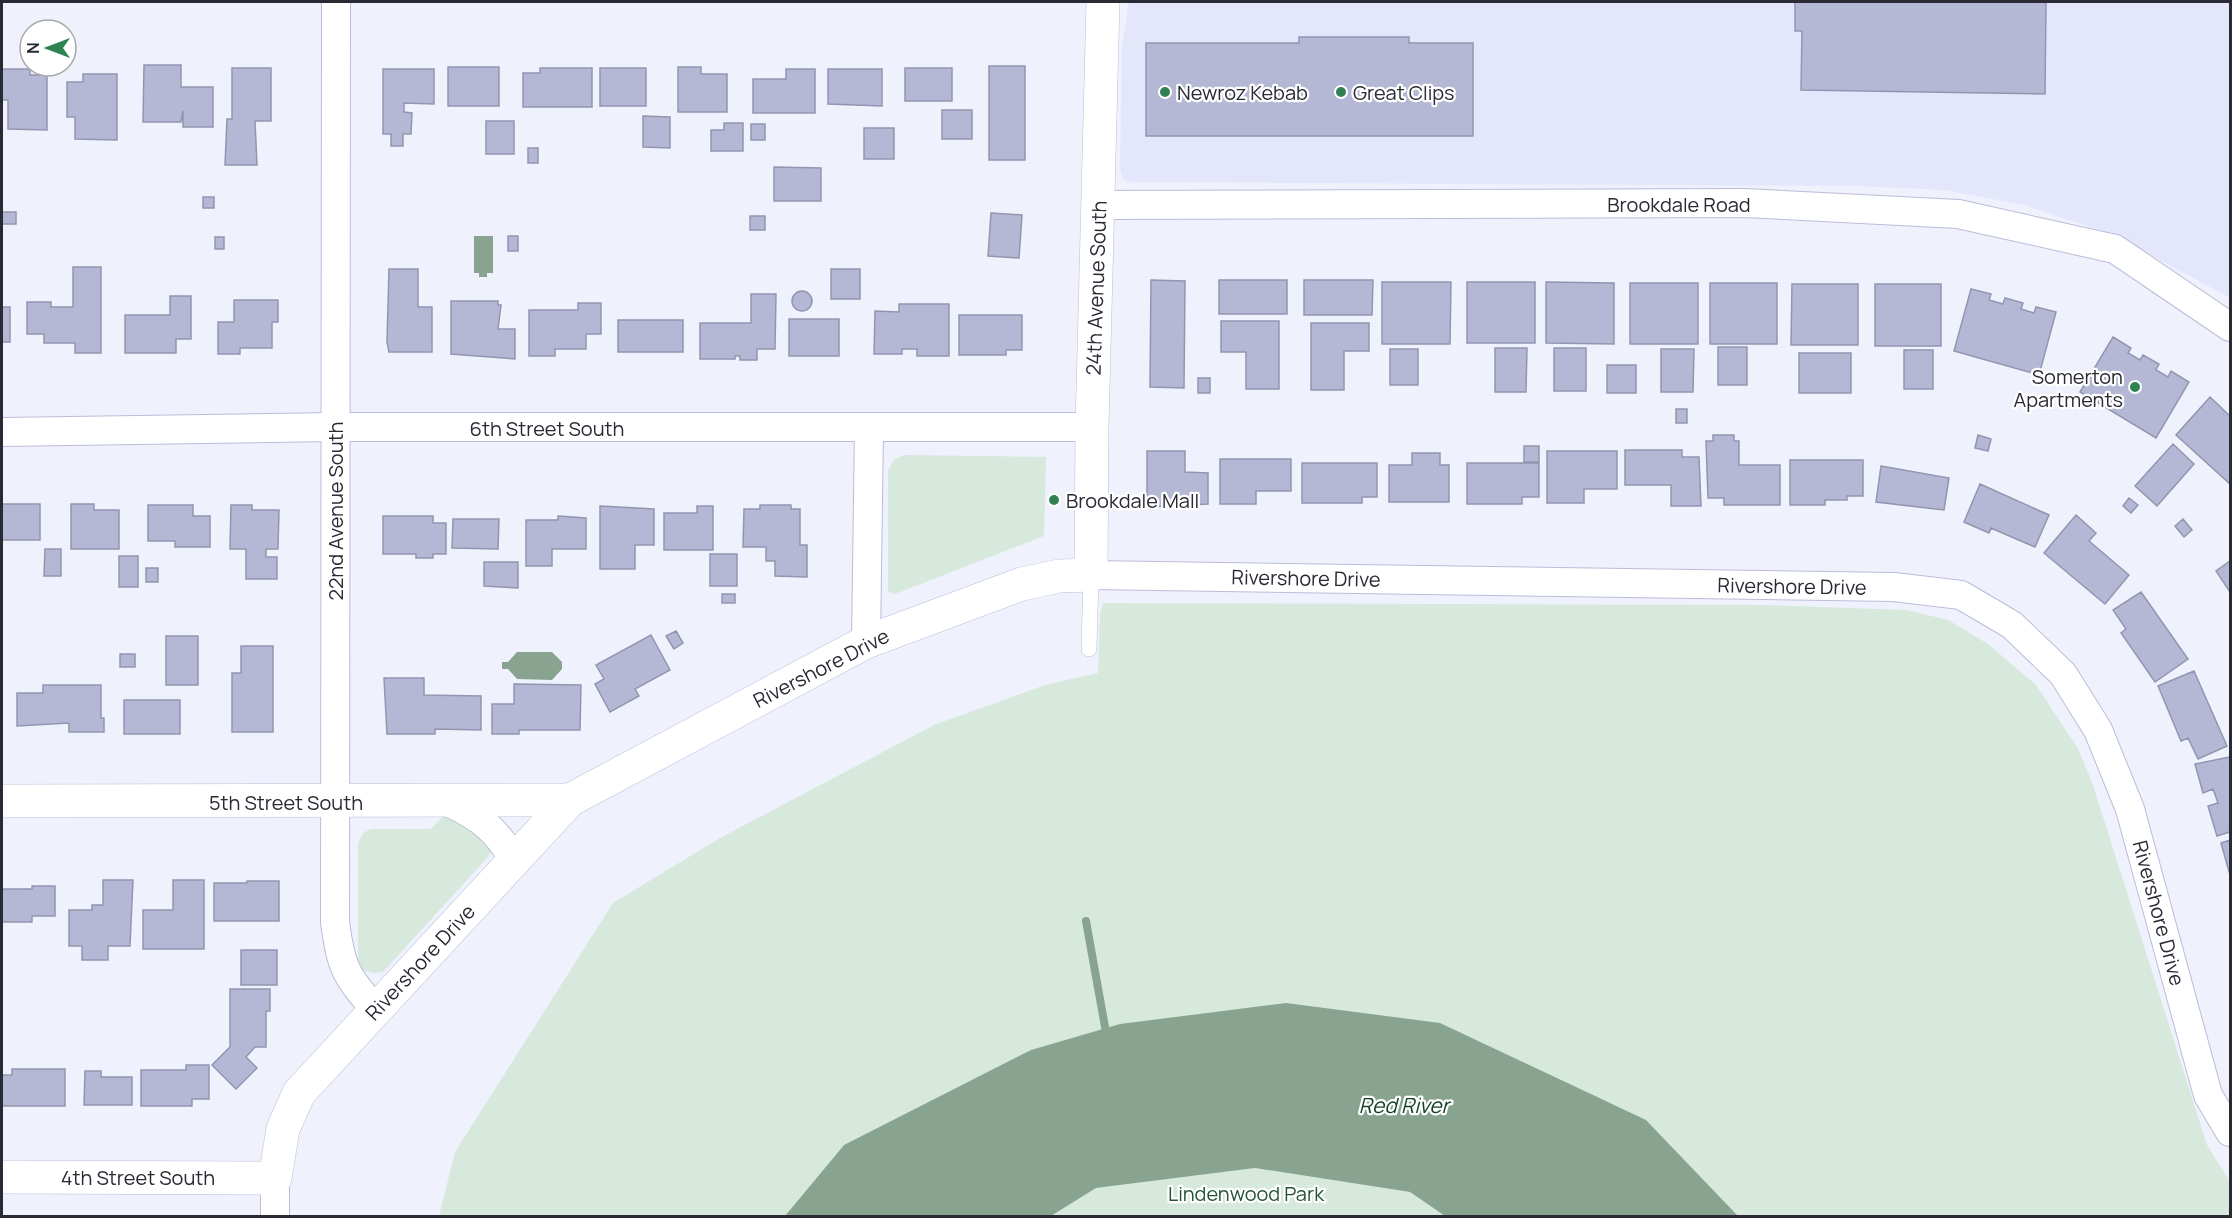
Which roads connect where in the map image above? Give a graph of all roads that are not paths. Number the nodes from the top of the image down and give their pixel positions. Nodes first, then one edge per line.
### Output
1 (336, 2) edge
2 (1103, 2) edge
3 (1099, 205) junction
4 (2230, 327) edge
5 (1092, 427) junction
6 (335, 428) junction
7 (869, 428) junction
8 (2, 432) edge
9 (1091, 575) junction
10 (866, 642) junction
11 (1089, 649) dead end
12 (2, 801) edge
13 (570, 801) junction
14 (335, 802) junction
15 (448, 802) junction
16 (514, 860) junction
17 (375, 1010) junction
18 (2230, 1132) edge
19 (2, 1176) edge
20 (275, 1178) junction
21 (275, 1216) edge

1 - 6 street, 22nd Avenue South
2 - 3 street, 24th Avenue South
3 - 4 street, Brookdale Road
3 - 5 street, 24th Avenue South
5 - 7 street, 6th Street South
5 - 9 street, 24th Avenue South
6 - 7 street, 6th Street South
6 - 8 street, 6th Street South
6 - 14 street, 22nd Avenue South
7 - 10 street
9 - 10 street, Rivershore Drive
9 - 11 lane
9 - 18 street, Rivershore Drive
10 - 13 street, Rivershore Drive
12 - 14 street, 5th Street South
13 - 15 street, 5th Street South
13 - 16 street, Rivershore Drive
14 - 15 street, 5th Street South
14 - 17 street, 22nd Avenue South
15 - 16 street
16 - 17 street, Rivershore Drive
17 - 20 street, Rivershore Drive
19 - 20 street, 4th Street South
20 - 21 street

